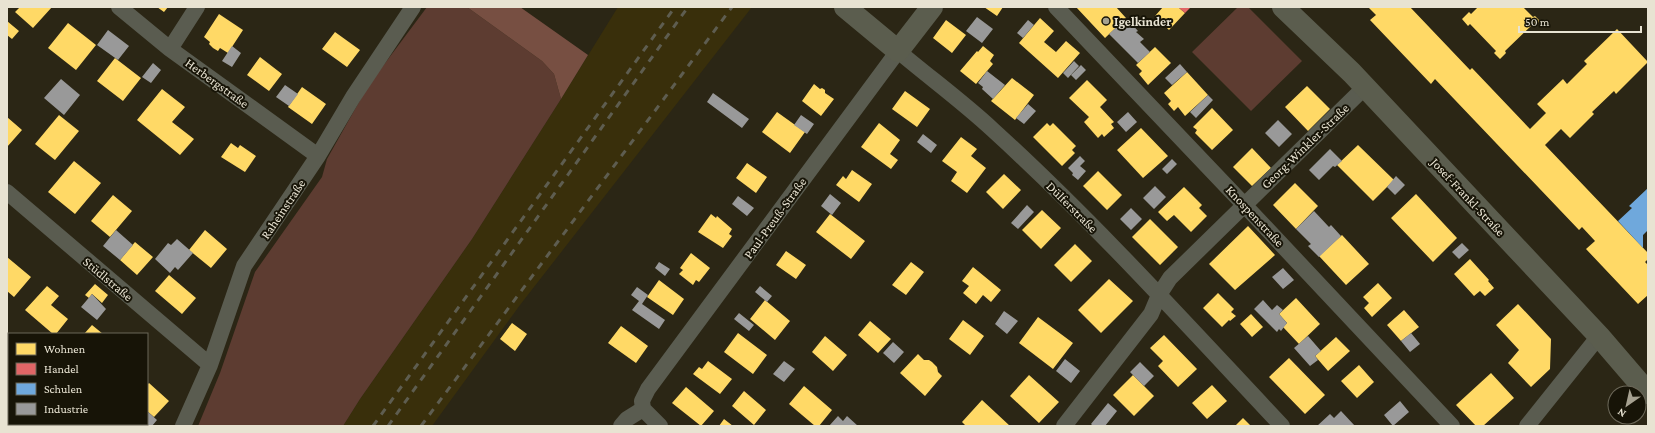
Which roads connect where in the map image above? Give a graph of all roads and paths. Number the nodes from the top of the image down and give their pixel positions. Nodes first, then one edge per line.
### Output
1 (119, 7) edge
2 (197, 7) edge
3 (413, 7) edge
4 (845, 7) edge
5 (932, 7) edge
6 (1056, 7) edge
7 (1283, 7) edge
8 (170, 49) junction
9 (898, 51) junction
10 (1365, 87) junction
11 (318, 156) junction
12 (7, 192) edge
13 (1244, 204) junction
14 (1159, 295) junction
15 (1599, 336) junction
16 (210, 365) junction
17 (1648, 393) edge
18 (643, 409) junction
19 (183, 426) edge
20 (621, 426) edge
21 (660, 426) edge
22 (1064, 426) edge
23 (1282, 426) edge
24 (1452, 426) edge
25 (1527, 426) edge

1 - 8 street, Herbergstraße
2 - 8 street
3 - 11 street, Raheinstraße
4 - 9 main road, Dülferstraße
5 - 9 main road, Paul-Preuß-Straße
6 - 13 street, Knospenstraße
7 - 10 main road, Josef-Frankl-Straße
8 - 11 street, Herbergstraße
9 - 14 street, Dülferstraße
9 - 18 street, Paul-Preuß-Straße
10 - 13 street, Georg-Winkler-Straße
10 - 15 main road, Josef-Frankl-Straße
11 - 16 street, Raheinstraße
12 - 16 street, Stüdlstraße
13 - 14 street, Georg-Winkler-Straße
13 - 24 street, Knospenstraße
14 - 22 street, Georg-Winkler-Straße
14 - 23 street, Dülferstraße
15 - 17 main road, Josef-Frankl-Straße
15 - 25 street
16 - 19 street, Raheinstraße
18 - 20 street
18 - 21 street

